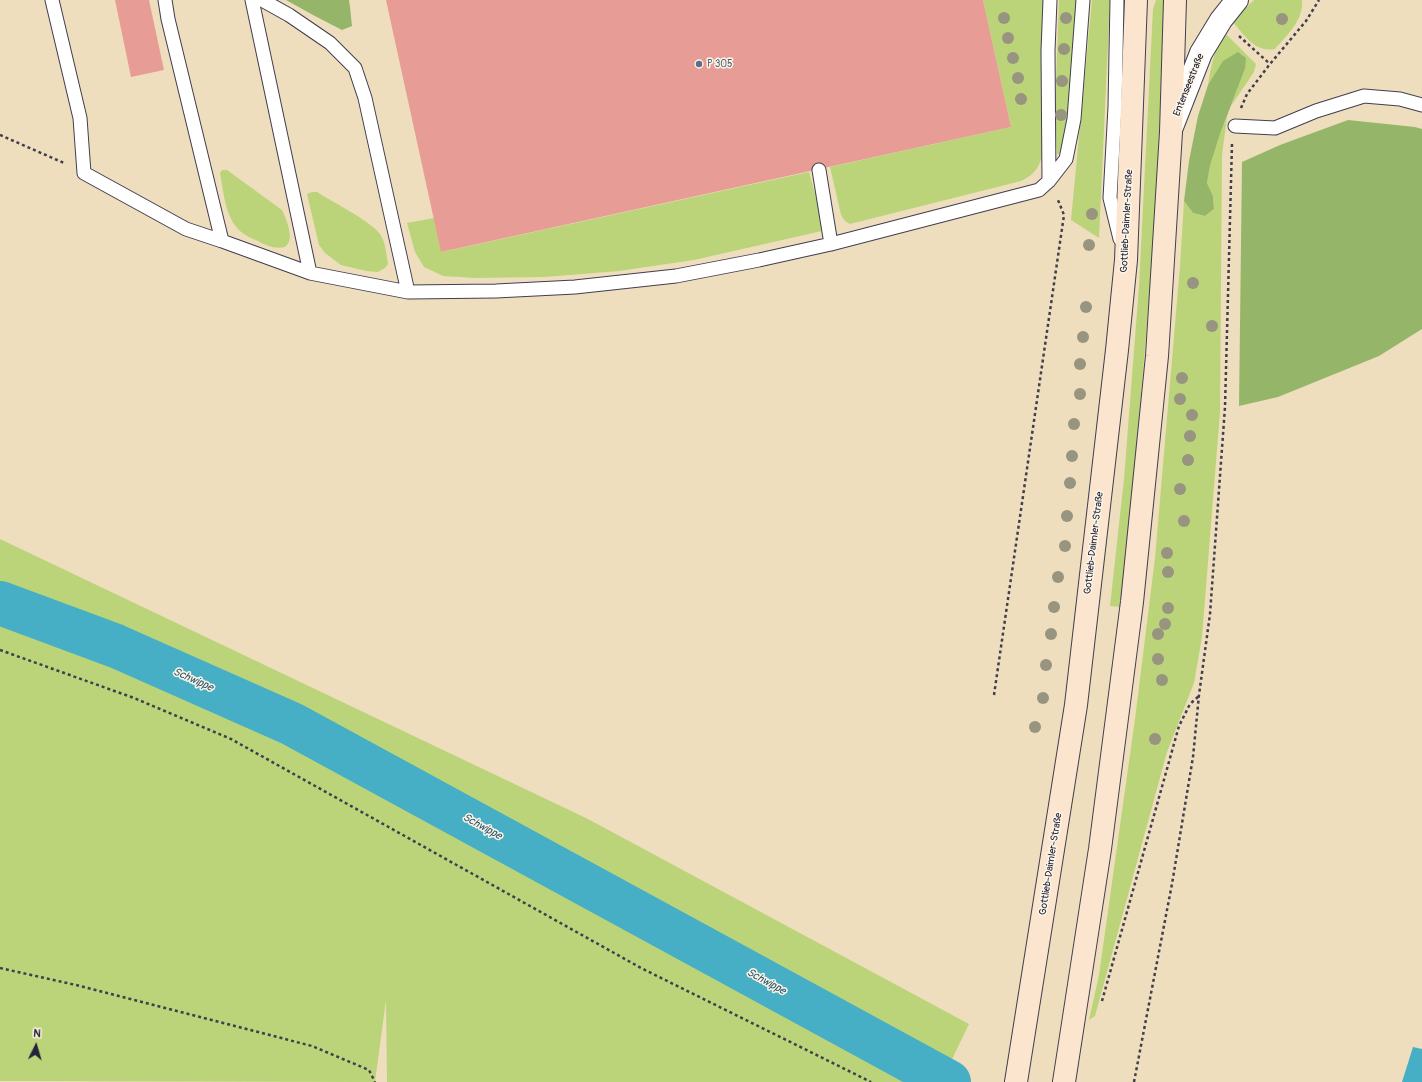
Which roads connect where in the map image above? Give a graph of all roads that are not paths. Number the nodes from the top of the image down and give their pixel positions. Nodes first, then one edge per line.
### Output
1 (52, 0) edge
2 (165, 0) edge
3 (252, 0) edge
4 (262, 0) edge
5 (1050, 0) edge
6 (1083, 0) edge
7 (1117, 0) edge
8 (1136, 0) edge
9 (1175, 0) edge
10 (1237, 0) edge
11 (1422, 105) edge
12 (1235, 126) road end
13 (1171, 132) junction
14 (819, 170) dead end
15 (1049, 181) junction
16 (222, 241) junction
17 (832, 244) junction
18 (1126, 260) junction
19 (310, 273) junction
20 (408, 292) junction
21 (1016, 1082) edge
22 (1064, 1082) edge

1 - 16 lane
2 - 16 lane
3 - 19 lane
4 - 20 lane
5 - 15 lane
6 - 15 lane
7 - 18 lane
8 - 18 main road, Gottlieb-Daimler-Straße
9 - 13 main road
10 - 13 street, Entenseestraße
11 - 12 lane
13 - 22 main road
14 - 17 lane
15 - 17 lane
16 - 19 lane
17 - 20 lane
18 - 21 main road, Gottlieb-Daimler-Straße
19 - 20 lane

